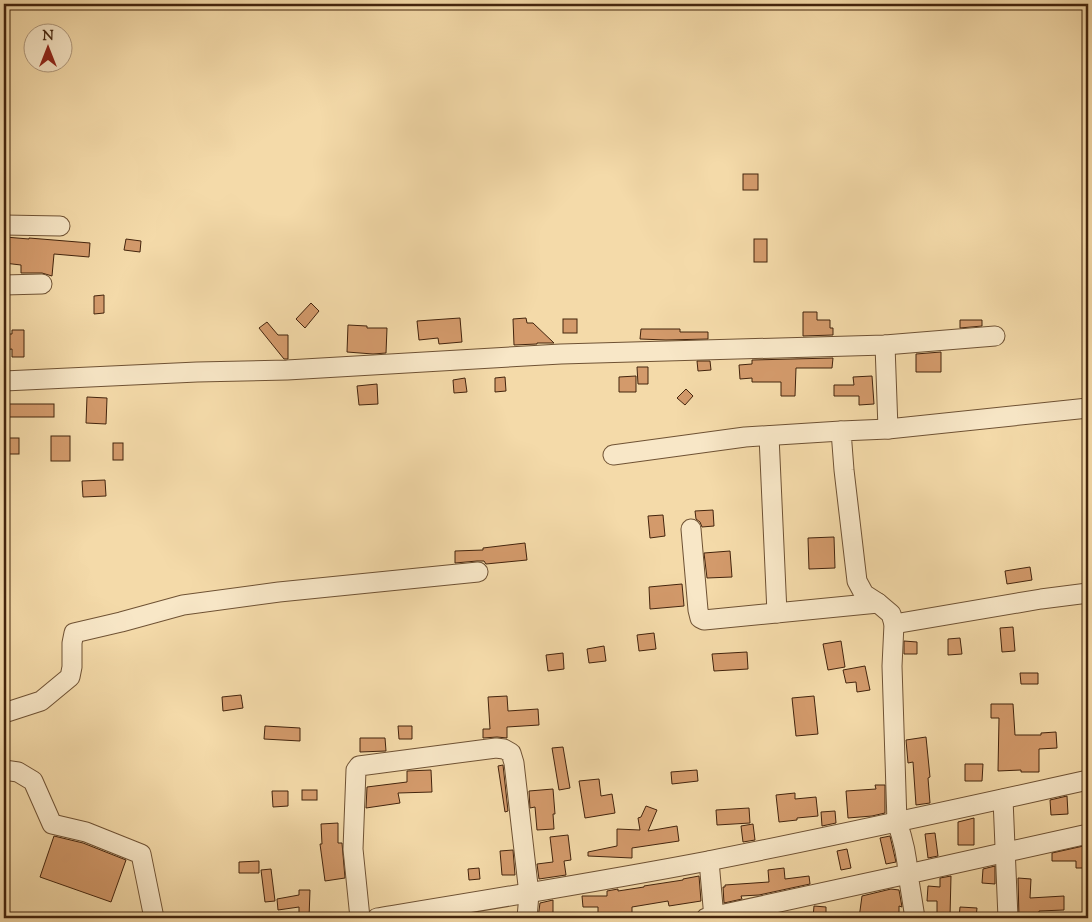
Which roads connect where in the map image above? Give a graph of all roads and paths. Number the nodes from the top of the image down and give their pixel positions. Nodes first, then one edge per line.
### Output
1 (4, 224) edge
2 (60, 226) dead end
3 (42, 284) dead end
4 (4, 285) edge
5 (995, 336) dead end
6 (885, 345) junction
7 (4, 381) edge
8 (1088, 408) edge
9 (888, 429) junction
10 (841, 431) junction
11 (769, 436) junction
12 (613, 455) dead end
13 (691, 529) dead end
14 (478, 572) dead end
15 (1088, 593) edge
16 (878, 603) junction
17 (777, 613) junction
18 (894, 624) junction
19 (4, 713) edge
20 (4, 770) edge
21 (1088, 780) edge
22 (1003, 798) junction
23 (897, 822) junction
24 (1088, 834) edge
25 (1006, 852) junction
26 (709, 860) junction
27 (908, 874) junction
28 (529, 894) junction
29 (154, 918) edge
30 (360, 918) edge
31 (377, 918) edge
32 (527, 918) edge
33 (711, 918) edge
34 (915, 918) edge
35 (1008, 918) edge

1 - 2 street
3 - 4 street
5 - 6 street
6 - 7 street
6 - 9 street
8 - 9 street
9 - 10 street
10 - 11 street
10 - 16 street
11 - 12 street
11 - 17 street
13 - 17 street
14 - 19 street
15 - 18 street
16 - 17 street
16 - 18 street
18 - 23 street
20 - 29 street
21 - 22 street
22 - 23 street
22 - 25 street
23 - 26 street
23 - 27 street
24 - 25 street
25 - 27 street
25 - 35 street
26 - 28 street
26 - 33 street
27 - 33 street
27 - 34 street
28 - 30 street
28 - 31 street
28 - 32 street

